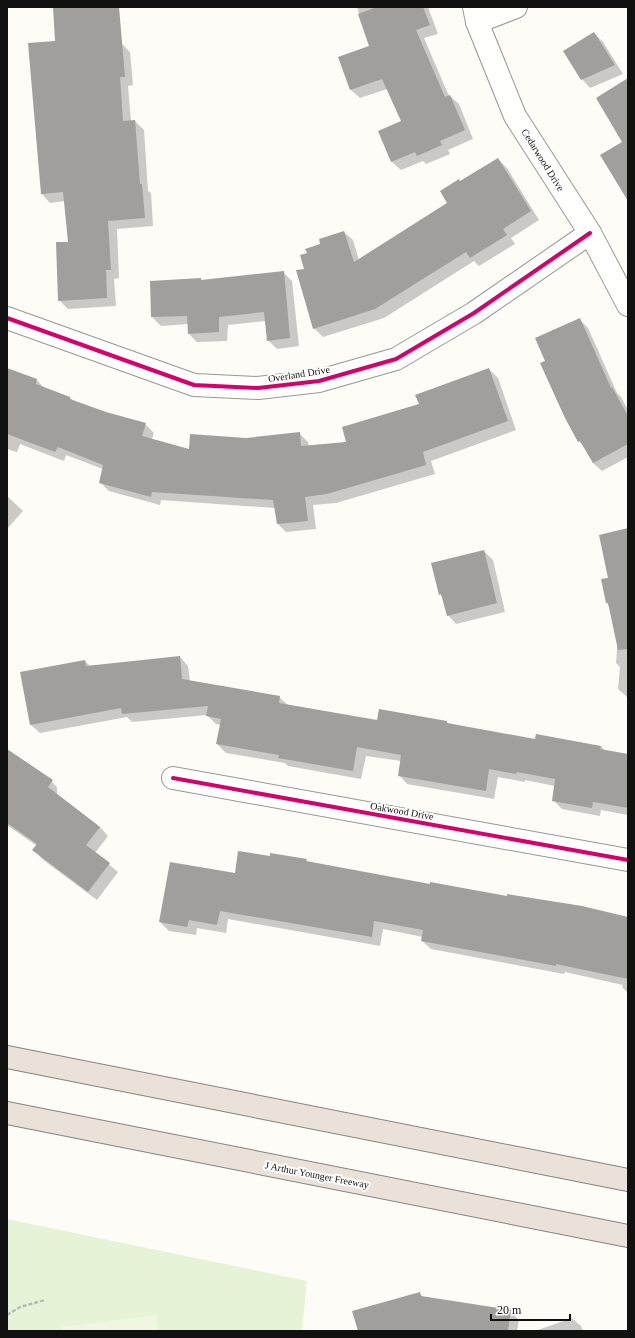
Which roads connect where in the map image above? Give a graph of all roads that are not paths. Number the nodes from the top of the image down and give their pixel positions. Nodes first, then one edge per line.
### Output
1 (516, 7) edge
2 (475, 14) edge
3 (590, 233) junction
4 (628, 305) edge
5 (7, 318) edge
6 (173, 778) dead end
7 (628, 860) edge
8 (7, 1057) edge
9 (7, 1113) edge
10 (462, 1147) junction
11 (628, 1165) edge
12 (628, 1180) edge
13 (628, 1236) edge

1 - 2 street
2 - 3 street, Cedarwood Drive
3 - 4 street, Cedarwood Drive
3 - 5 street, Overland Drive
6 - 7 street, Oakwood Drive
8 - 10 highway
9 - 13 highway, J Arthur Younger Freeway
10 - 11 highway
10 - 12 highway

